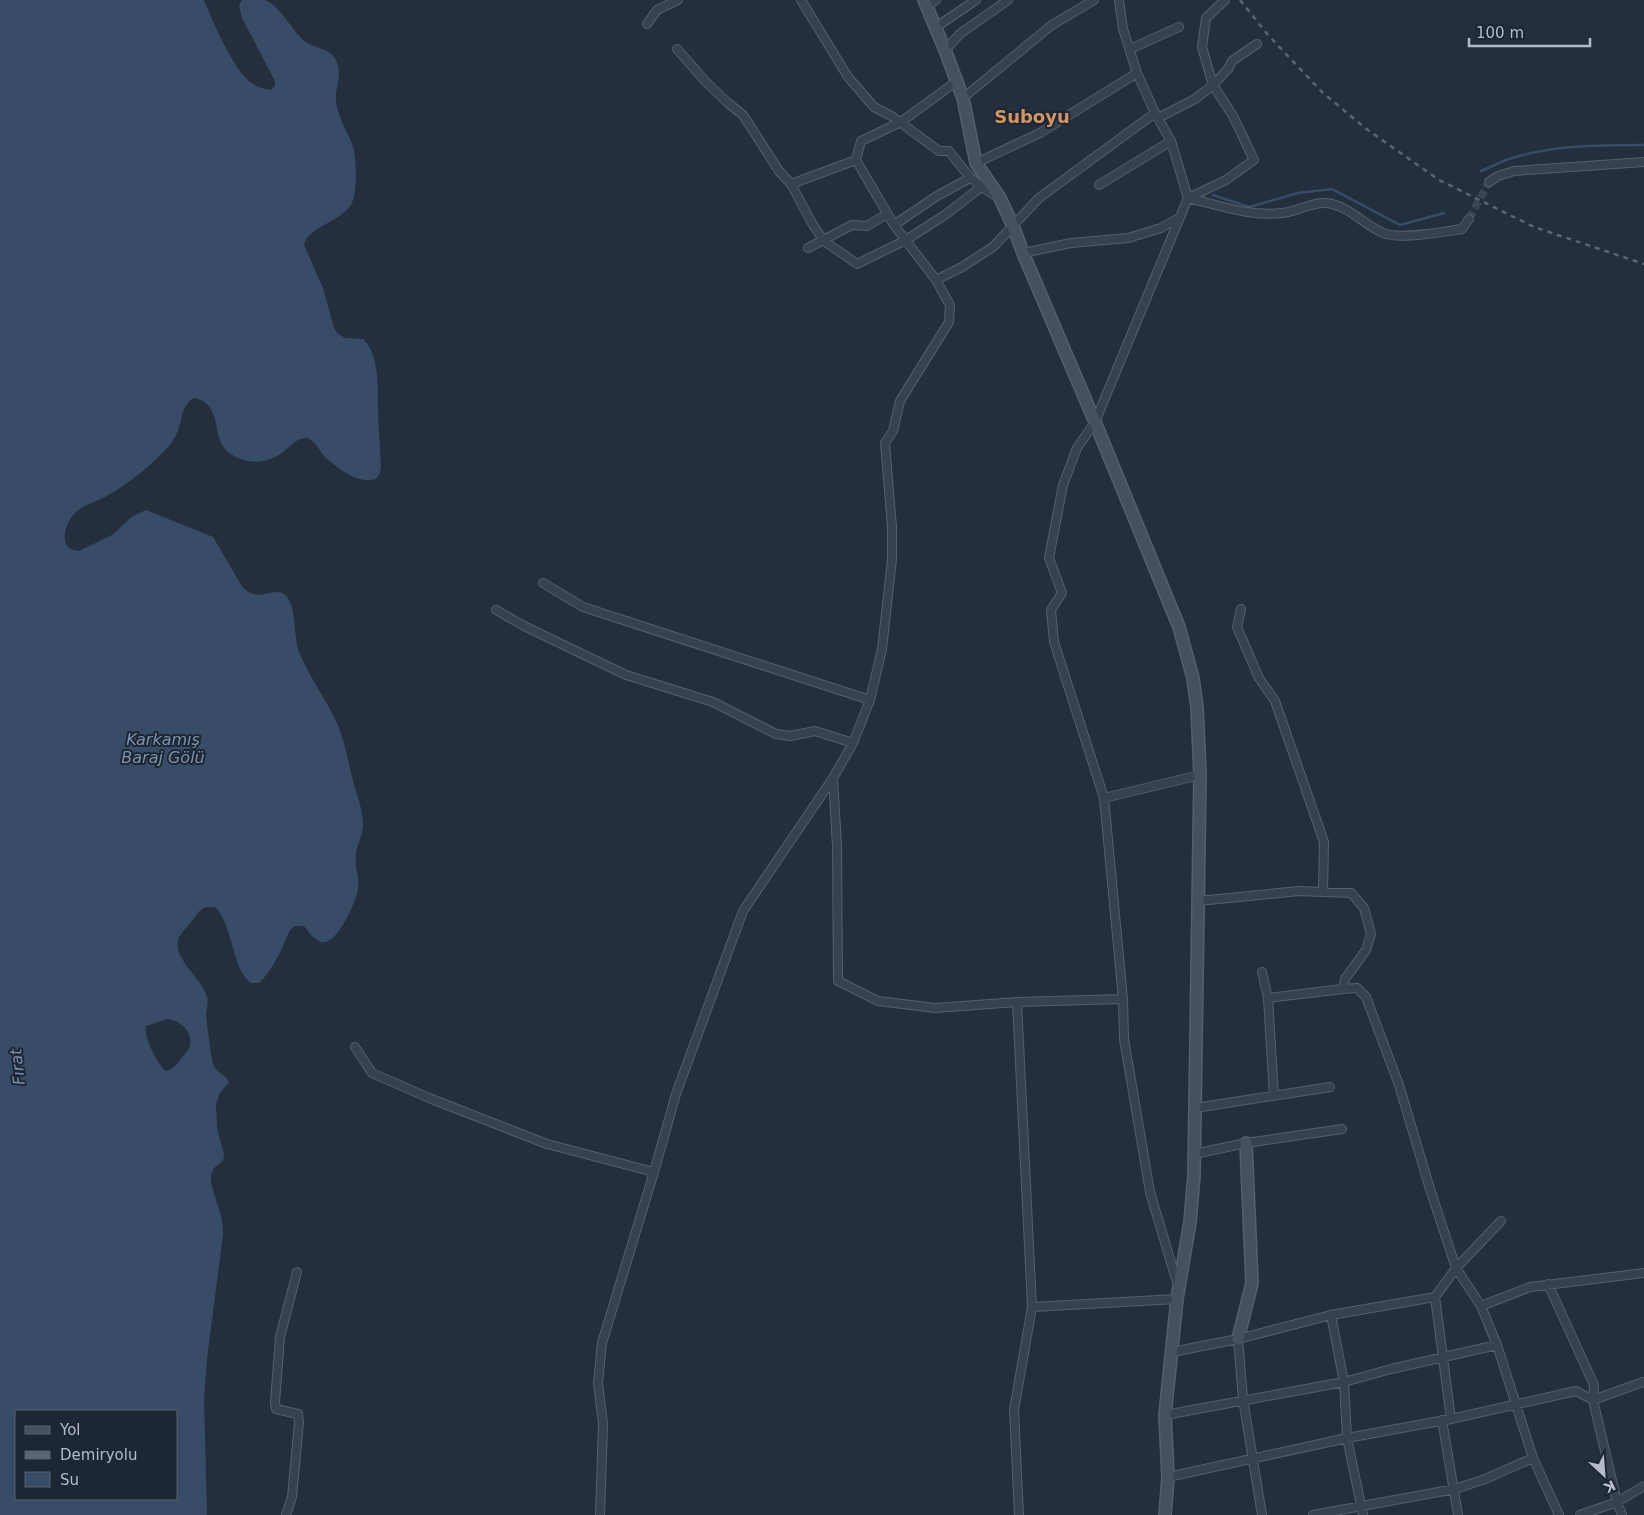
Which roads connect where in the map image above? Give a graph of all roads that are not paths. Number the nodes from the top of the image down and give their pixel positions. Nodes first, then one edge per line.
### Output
1 (678, 0) edge
2 (801, 0) edge
3 (976, 0) edge
4 (1008, 0) edge
5 (1094, 0) edge
6 (1119, 0) edge
7 (1225, 0) edge
8 (929, 2) edge
9 (647, 24) dead end
10 (936, 27) junction
11 (1179, 27) dead end
12 (1257, 44) dead end
13 (677, 49) dead end
14 (1130, 49) junction
15 (945, 50) junction
16 (1136, 73) junction
17 (957, 81) junction
18 (1213, 86) junction
19 (963, 98) junction
20 (1157, 115) junction
21 (900, 122) junction
22 (1171, 140) junction
23 (856, 160) junction
24 (976, 162) junction
25 (1644, 162) edge
26 (970, 178) junction
27 (1489, 182) tunnel mouth
28 (791, 184) junction
29 (1100, 185) dead end
30 (980, 187) junction
31 (1000, 198) junction
32 (1188, 198) junction
33 (888, 214) junction
34 (1179, 218) junction
35 (1469, 219) tunnel mouth
36 (894, 225) junction
37 (1013, 226) junction
38 (906, 240) junction
39 (824, 241) junction
40 (808, 248) dead end
41 (1023, 253) junction
42 (936, 280) junction
43 (1095, 422) junction
44 (543, 583) dead end
45 (1241, 609) dead end
46 (496, 610) dead end
47 (870, 700) junction
48 (853, 743) junction
49 (1200, 776) junction
50 (834, 778) junction
51 (1104, 798) junction
52 (1323, 892) junction
53 (1198, 901) junction
54 (1262, 972) dead end
55 (1343, 989) junction
56 (1268, 998) junction
57 (1123, 999) junction
58 (1017, 1002) junction
59 (355, 1048) dead end
60 (1330, 1087) dead end
61 (1274, 1096) junction
62 (1195, 1108) junction
63 (1342, 1129) dead end
64 (1246, 1143) junction
65 (1194, 1154) junction
66 (654, 1172) junction
67 (1501, 1221) dead end
68 (1456, 1268) junction
69 (297, 1272) dead end
70 (1644, 1273) edge
71 (1548, 1284) junction
72 (1178, 1294) junction
73 (1435, 1297) junction
74 (1481, 1306) junction
75 (1032, 1307) junction
76 (1331, 1314) junction
77 (1238, 1339) junction
78 (1497, 1346) junction
79 (1172, 1352) junction
80 (1444, 1358) junction
81 (1344, 1382) junction
82 (1643, 1382) dead end
83 (1243, 1399) junction
84 (1593, 1400) junction
85 (1517, 1404) junction
86 (1165, 1415) junction
87 (1451, 1419) junction
88 (1442, 1420) junction
89 (1347, 1438) junction
90 (1533, 1458) junction
91 (1253, 1460) junction
92 (1168, 1477) junction
93 (1644, 1486) edge
94 (1455, 1489) junction
95 (1617, 1502) junction
96 (1360, 1506) junction
97 (286, 1515) edge
98 (600, 1515) edge
99 (1019, 1515) edge
100 (1165, 1515) edge
101 (1262, 1515) edge
102 (1313, 1515) edge
103 (1363, 1515) edge
104 (1458, 1515) edge
105 (1560, 1515) edge
106 (1580, 1515) edge
107 (1622, 1515) edge

1 - 9 street
2 - 21 street
3 - 10 street
4 - 15 street
5 - 19 street
6 - 14 street
7 - 18 street
8 - 10 street
10 - 15 street
11 - 14 street
12 - 18 street
13 - 28 street
14 - 16 street
15 - 17 street
16 - 20 street
16 - 24 street
17 - 19 street
17 - 21 street
18 - 20 street
18 - 32 street
19 - 24 street
20 - 22 street
20 - 37 street
21 - 23 street
21 - 26 street
22 - 29 street
22 - 32 street
23 - 28 street
23 - 33 street
24 - 31 street
25 - 27 street
26 - 30 street
26 - 36 street
28 - 39 street
30 - 31 street
30 - 38 street
31 - 37 street
32 - 34 street
32 - 35 street
33 - 36 street
33 - 39 street
34 - 41 street
34 - 43 street
36 - 38 street
37 - 41 street
37 - 42 street
38 - 39 street
38 - 42 street
39 - 40 street
41 - 43 street
42 - 47 street
43 - 49 street
43 - 51 street
44 - 47 street
45 - 52 street
46 - 48 street
47 - 48 street
48 - 50 street
49 - 51 street
49 - 53 street
50 - 58 street
50 - 66 street
51 - 57 street
52 - 53 street
52 - 55 street
53 - 62 street
54 - 56 street
55 - 56 street
55 - 68 street
56 - 61 street
57 - 58 street
57 - 72 street
58 - 75 street
59 - 66 street
60 - 61 street
61 - 62 street
62 - 65 street
63 - 64 street
64 - 65 street
64 - 77 street
65 - 72 street
66 - 98 street
67 - 68 street
68 - 73 street
68 - 74 street
69 - 97 street
70 - 71 street
71 - 74 street
71 - 84 street
72 - 75 street
72 - 79 street
73 - 76 street
73 - 80 street
74 - 78 street
75 - 99 street
76 - 77 street
76 - 81 street
77 - 79 street
77 - 83 street
78 - 80 street
78 - 85 street
79 - 86 street
80 - 81 street
80 - 87 street
81 - 83 street
81 - 89 street
82 - 84 street
83 - 86 street
83 - 91 street
84 - 85 street
84 - 95 street
85 - 87 street
85 - 90 street
86 - 92 street
87 - 88 street
88 - 89 street
88 - 94 street
89 - 91 street
89 - 96 street
90 - 94 street
90 - 105 street
91 - 92 street
91 - 101 street
92 - 100 street
93 - 95 street
94 - 96 street
94 - 104 street
95 - 106 street
95 - 107 street
96 - 102 street
96 - 103 street

